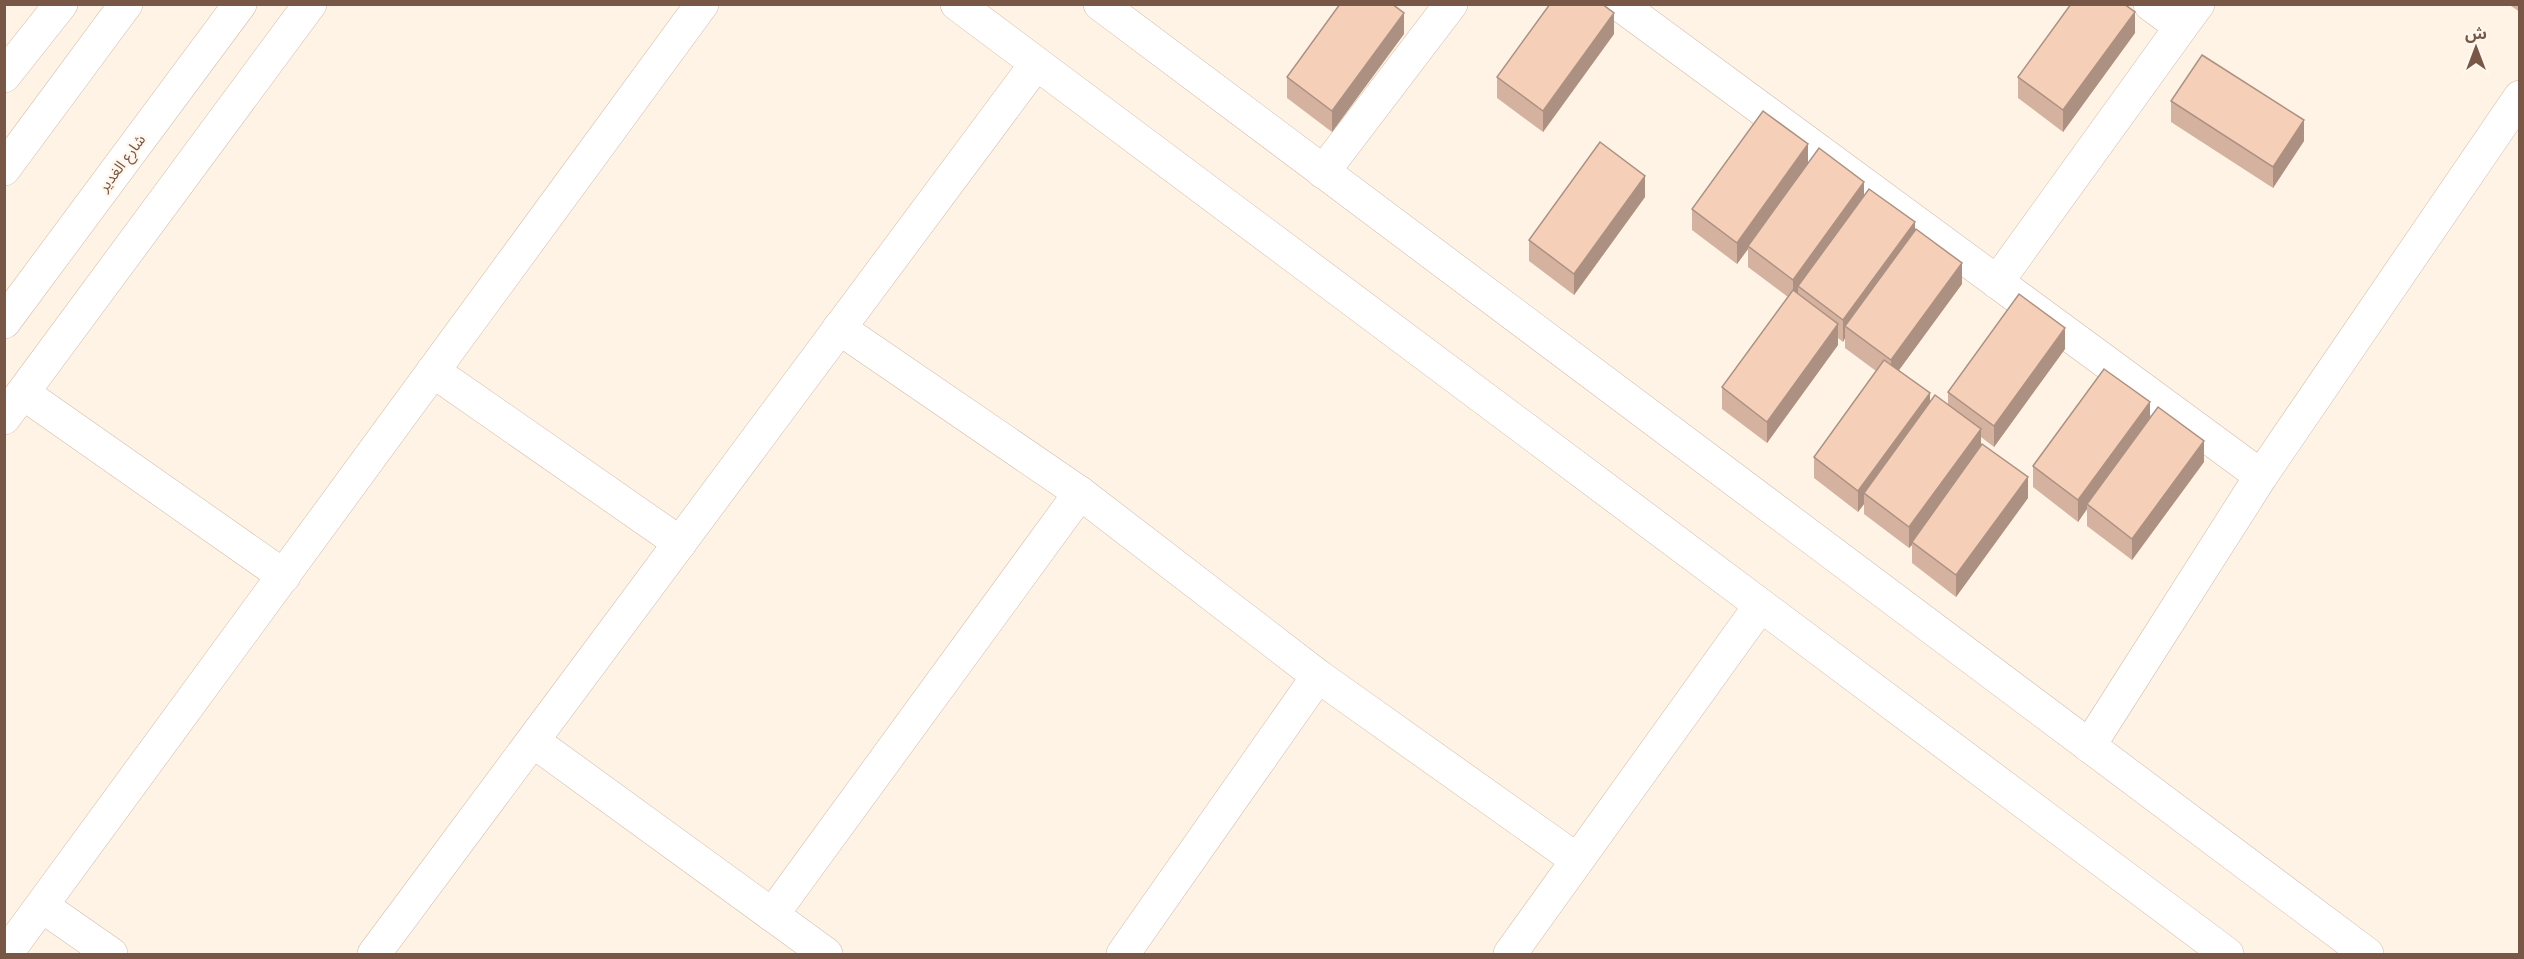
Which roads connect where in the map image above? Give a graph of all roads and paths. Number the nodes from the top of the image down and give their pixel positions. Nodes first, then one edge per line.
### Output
1 (61, 4) edge
2 (126, 4) edge
3 (240, 4) edge
4 (310, 4) edge
5 (702, 4) edge
6 (957, 4) edge
7 (1100, 4) edge
8 (1451, 4) edge
9 (1619, 4) edge
10 (2150, 4) edge
11 (2190, 16) edge
12 (1036, 64) junction
13 (4, 76) edge
14 (2517, 100) edge
15 (4, 169) edge
16 (1323, 172) junction
17 (1997, 282) junction
18 (4, 322) edge
19 (839, 328) junction
20 (433, 371) junction
21 (14, 405) edge
22 (2261, 476) junction
23 (1080, 493) junction
24 (680, 543) junction
25 (284, 576) junction
26 (1760, 606) junction
27 (1318, 676) junction
28 (533, 741) junction
29 (2089, 746) junction
30 (1577, 860) junction
31 (42, 906) junction
32 (772, 915) junction
33 (6, 954) edge
34 (111, 954) edge
35 (374, 954) edge
36 (826, 954) edge
37 (1123, 954) edge
38 (1510, 954) edge
39 (2227, 954) edge
40 (2367, 954) edge

1 - 13 street
2 - 15 street
3 - 18 street, شارع الغدير
4 - 21 street
5 - 20 street
6 - 12 street
7 - 16 street
8 - 16 street
9 - 17 street
10 - 11 street
11 - 17 street
12 - 19 street
12 - 26 street
14 - 22 street
16 - 29 street
17 - 22 street
19 - 23 street
19 - 24 street
20 - 24 street
20 - 25 street
21 - 25 street
22 - 29 street
23 - 27 street
23 - 32 street
24 - 28 street
25 - 31 street
26 - 30 street
26 - 39 street
27 - 30 street
27 - 37 street
28 - 32 street
28 - 35 street
29 - 40 street
30 - 38 street
31 - 33 street
31 - 34 street
32 - 36 street

